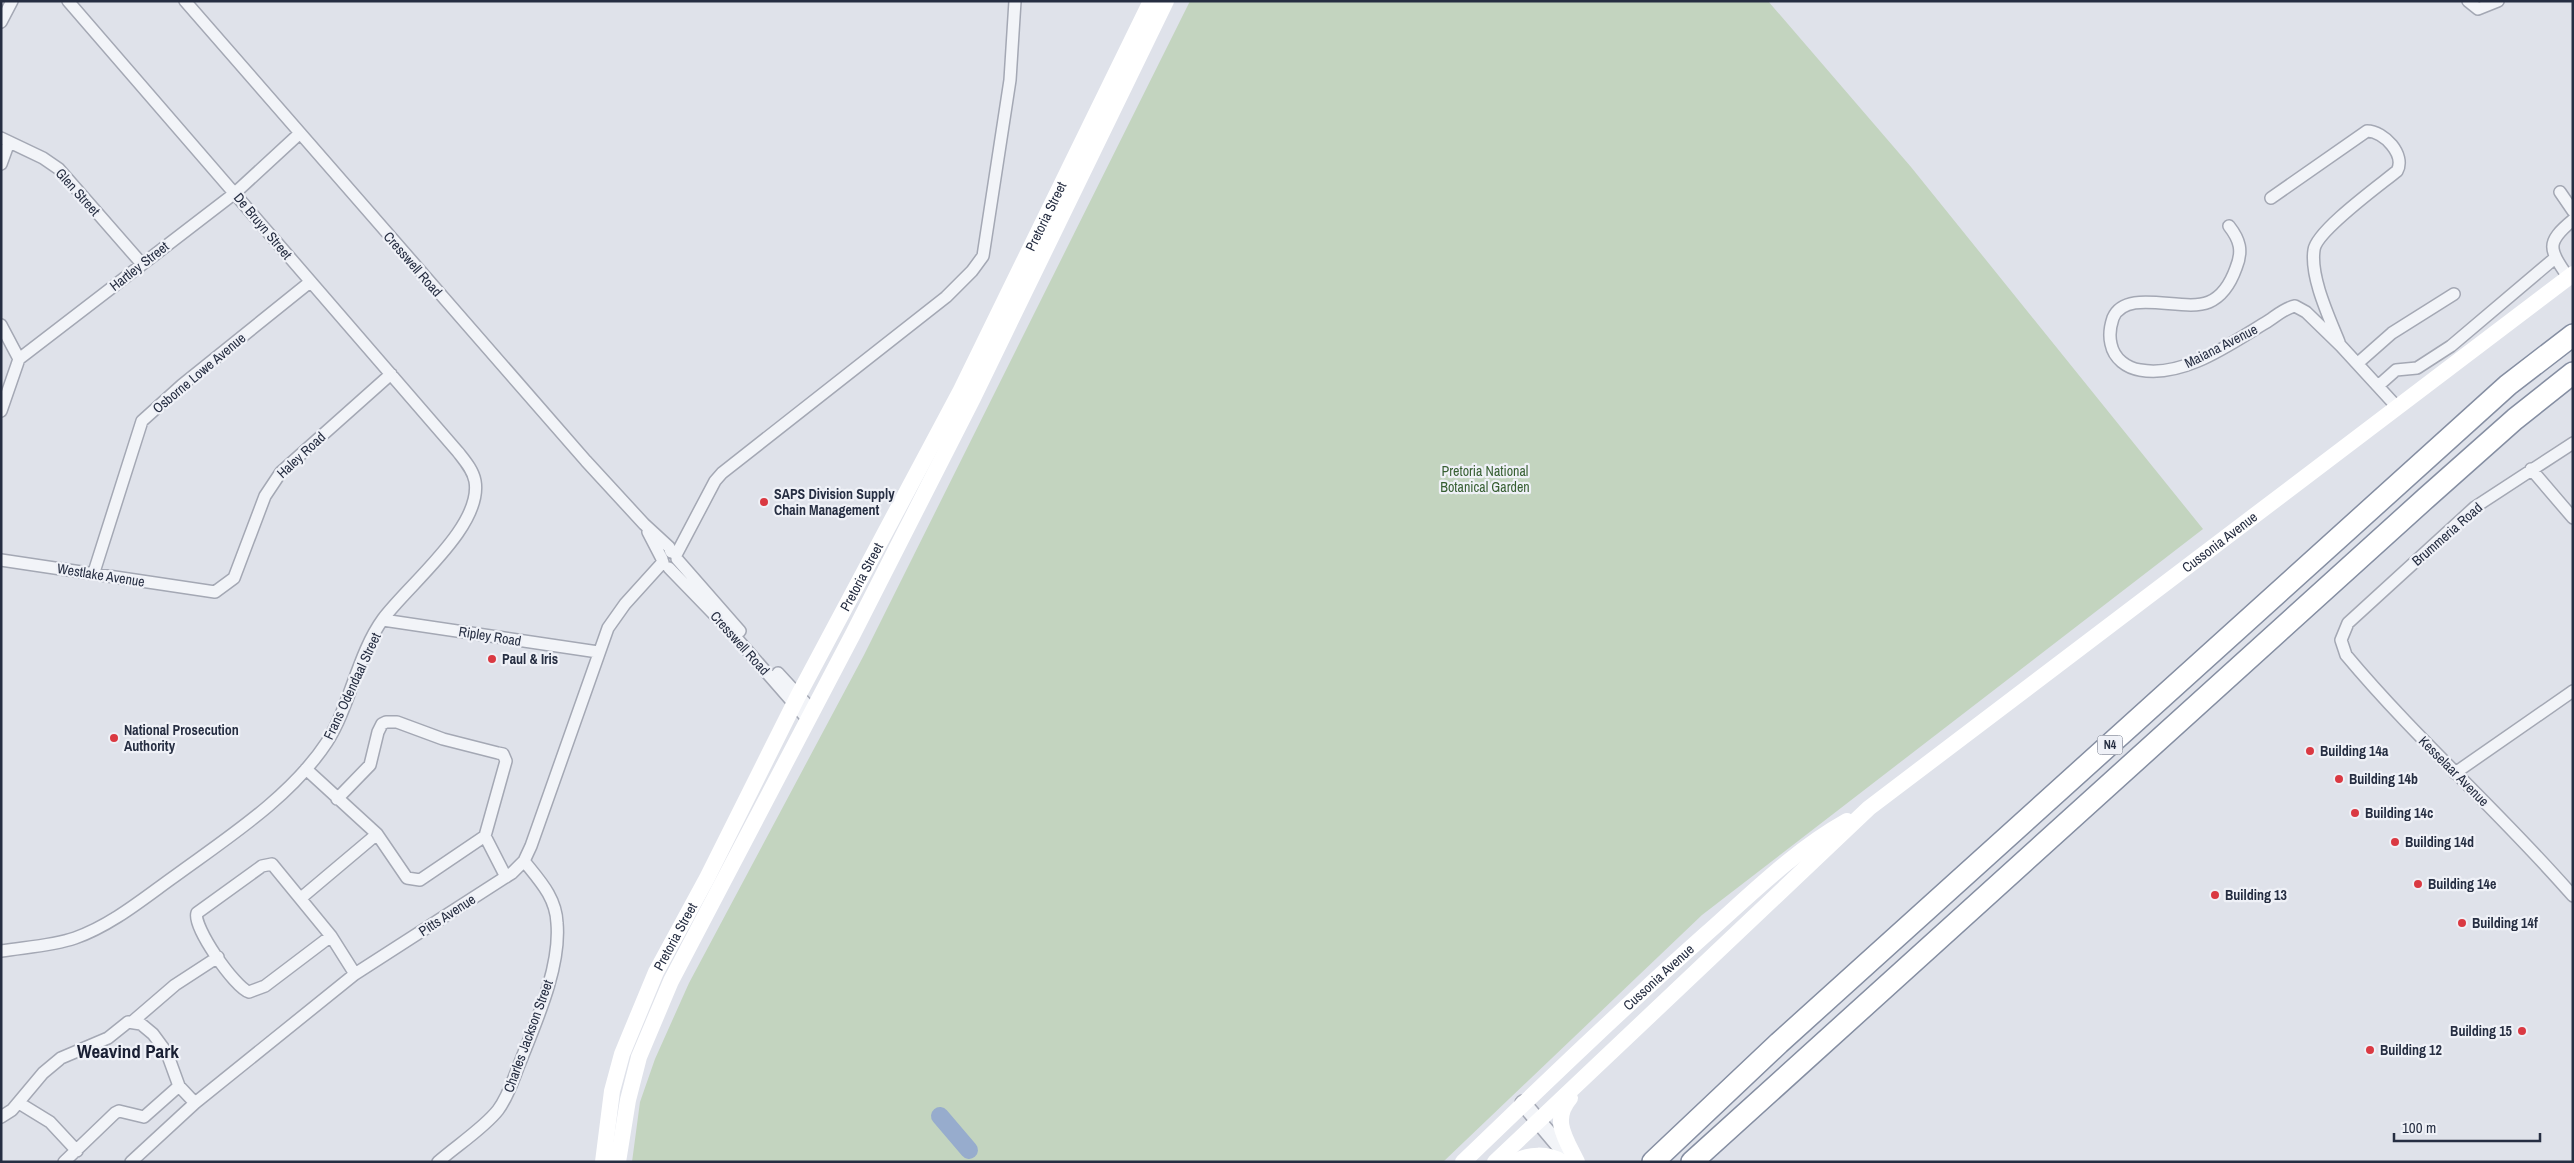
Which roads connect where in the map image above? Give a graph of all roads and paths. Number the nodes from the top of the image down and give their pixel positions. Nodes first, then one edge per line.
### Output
1 (12, 1) edge
2 (68, 1) edge
3 (185, 1) edge
4 (1015, 1) edge
5 (1150, 1) edge
6 (1166, 1) edge
7 (2468, 1) edge
8 (2498, 1) edge
9 (1, 22) edge
10 (299, 134) junction
11 (5, 140) edge
12 (1, 164) edge
13 (2560, 192) dead end
14 (235, 193) junction
15 (2271, 198) dead end
16 (2573, 211) edge
17 (2573, 220) edge
18 (2229, 226) dead end
19 (2555, 258) junction
20 (142, 264) junction
21 (2570, 275) edge
22 (310, 282) junction
23 (2454, 294) dead end
24 (1, 325) edge
25 (2573, 335) edge
26 (2341, 346) junction
27 (19, 359) junction
28 (2358, 363) junction
29 (2573, 373) edge
30 (391, 374) junction
31 (2378, 386) junction
32 (2397, 407) junction
33 (1, 411) edge
34 (2573, 443) edge
35 (458, 452) joint
36 (2531, 469) junction
37 (2573, 518) edge
38 (1, 560) edge
39 (669, 560) junction
40 (94, 572) junction
41 (200, 590) joint
42 (382, 620) junction
43 (2341, 643) joint
44 (598, 652) junction
45 (2573, 691) edge
46 (796, 700) junction
47 (811, 716) junction
48 (306, 769) junction
49 (2455, 773) junction
50 (336, 799) junction
51 (1867, 810) junction
52 (377, 834) junction
53 (485, 836) junction
54 (524, 861) junction
55 (506, 877) junction
56 (2569, 883) edge
57 (2573, 896) edge
58 (301, 898) junction
59 (331, 936) junction
60 (1, 951) edge
61 (218, 958) junction
62 (355, 974) junction
63 (132, 1022) junction
64 (1596, 1067) junction
65 (179, 1086) junction
66 (19, 1103) junction
67 (195, 1103) junction
68 (1523, 1104) junction
69 (1, 1117) edge
70 (1539, 1120) junction
71 (77, 1150) junction
72 (64, 1162) edge
73 (131, 1162) edge
74 (438, 1162) edge
75 (603, 1162) edge
76 (618, 1162) edge
77 (1463, 1162) edge
78 (1495, 1162) edge
79 (1514, 1162) edge
80 (1562, 1162) edge
81 (1573, 1162) edge
82 (1577, 1162) edge
83 (1653, 1162) edge
84 (1692, 1162) edge

1 - 9 street
2 - 14 street, De Bruyn Street
3 - 10 street, Cresswell Road
4 - 39 street
5 - 46 main road, Pretoria Street
6 - 47 main road, Pretoria Street
7 - 8 street
10 - 14 street, Hartley Street
10 - 39 street, Cresswell Road
11 - 12 street
11 - 20 street, Glen Street
13 - 16 street
14 - 20 street, Hartley Street
14 - 22 street, De Bruyn Street
15 - 26 street
17 - 19 street
18 - 26 street, Maiana Avenue
19 - 21 street
19 - 31 street
20 - 27 street, Hartley Street
21 - 32 main road, Cussonia Avenue
22 - 30 street, De Bruyn Street
22 - 40 street, Osborne Lowe Avenue
23 - 28 street
24 - 27 street
25 - 83 highway, N4
26 - 28 street, Maiana Avenue
27 - 33 street
28 - 31 street, Maiana Avenue
29 - 84 highway, N4
30 - 35 street, De Bruyn Street
30 - 41 street, Haley Road
31 - 32 street, Maiana Avenue
32 - 51 main road, Cussonia Avenue
34 - 36 street, Brummeria Road
35 - 42 street, Frans Odendaal Street
36 - 37 street
36 - 43 street, Brummeria Road
38 - 40 street, Westlake Avenue
39 - 44 street, Pitts Avenue
39 - 46 street, Cresswell Road
40 - 41 street, Westlake Avenue
42 - 44 street, Ripley Road
42 - 48 street, Frans Odendaal Street
43 - 49 street, Kesselaar Avenue
44 - 54 street, Pitts Avenue
45 - 49 street
46 - 47 street, Cresswell Road
46 - 75 main road, Pretoria Street
47 - 76 main road, Pretoria Street
48 - 50 street
48 - 60 street, Frans Odendaal Street
49 - 56 street, Kesselaar Avenue
50 - 52 street
50 - 53 street
51 - 64 main road, Cussonia Avenue
51 - 68 main road, Cussonia Avenue
52 - 53 street
52 - 58 street
53 - 55 street
54 - 55 street, Pitts Avenue
54 - 74 street, Charles Jackson Street
55 - 62 street, Pitts Avenue
56 - 57 street, Kesselaar Avenue
58 - 59 street
58 - 61 street
59 - 61 street
59 - 62 street
61 - 63 street
62 - 67 street, Pitts Avenue
63 - 65 street
63 - 66 street
64 - 70 main road, Cussonia Avenue
64 - 82 main road
65 - 67 street
65 - 71 street
66 - 69 street
66 - 71 street
67 - 73 street, Pitts Avenue
68 - 70 street
68 - 77 main road, Cussonia Avenue
70 - 78 main road, Cussonia Avenue
70 - 81 street
71 - 72 street
79 - 80 main road

